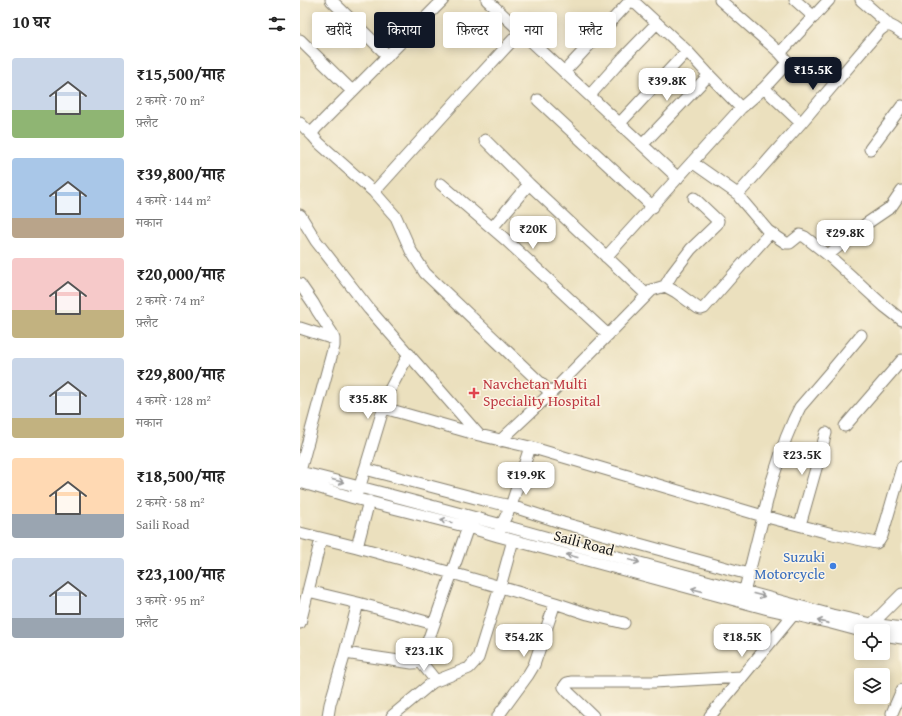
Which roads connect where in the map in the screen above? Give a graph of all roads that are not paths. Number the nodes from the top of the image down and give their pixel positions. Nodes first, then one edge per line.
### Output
1 (331, 0) edge
2 (443, 0) edge
3 (487, 0) edge
4 (632, 0) edge
5 (720, 0) edge
6 (795, 0) edge
7 (829, 0) edge
8 (861, 0) edge
9 (814, 17) junction
10 (510, 21) edge
11 (657, 23) junction
12 (889, 25) junction
13 (902, 33) edge
14 (300, 40) edge
15 (510, 43) edge
16 (539, 48) edge
17 (687, 51) junction
18 (780, 53) junction
19 (388, 56) junction
20 (564, 72) junction
21 (709, 75) junction
22 (764, 88) junction
23 (352, 91) junction
24 (590, 95) junction
25 (538, 100) dead end
26 (902, 106) edge
27 (741, 108) junction
28 (300, 123) edge
29 (620, 123) junction
30 (801, 123) junction
31 (313, 136) junction
32 (485, 140) dead end
33 (643, 144) junction
34 (870, 149) dead end
35 (692, 162) junction
36 (678, 178) junction
37 (441, 184) dead end
38 (529, 184) junction
39 (902, 191) edge
40 (374, 192) junction
41 (739, 195) junction
42 (694, 198) dead end
43 (653, 207) junction
44 (300, 215) edge
45 (492, 228) junction
46 (768, 231) junction
47 (828, 255) junction
48 (606, 257) junction
49 (300, 284) edge
50 (666, 286) junction
51 (647, 295) junction
52 (902, 320) edge
53 (300, 328) edge
54 (608, 335) junction
55 (861, 335) dead end
56 (334, 339) junction
57 (409, 354) junction
58 (902, 360) edge
59 (551, 393) junction
60 (384, 408) junction
61 (845, 426) dead end
62 (826, 433) dead end
63 (479, 435) junction
64 (500, 441) junction
65 (530, 447) junction
66 (902, 467) edge
67 (365, 469) junction
68 (300, 471) edge
69 (300, 482) edge
70 (360, 486) junction
71 (354, 498) junction
72 (369, 501) junction
73 (511, 506) junction
74 (763, 516) junction
75 (502, 524) junction
76 (800, 525) junction
77 (468, 527) junction
78 (300, 533) edge
79 (498, 536) junction
80 (321, 539) junction
81 (513, 540) junction
82 (357, 547) junction
83 (452, 573) junction
84 (748, 574) junction
85 (500, 587) junction
86 (308, 591) junction
87 (902, 594) edge
88 (743, 596) junction
89 (358, 603) junction
90 (555, 603) junction
91 (793, 615) junction
92 (300, 623) edge
93 (624, 623) dead end
94 (434, 624) junction
95 (860, 624) edge
96 (873, 624) edge
97 (890, 628) edge
98 (902, 628) edge
99 (854, 629) edge
100 (890, 636) edge
101 (902, 638) edge
102 (345, 653) junction
103 (420, 662) junction
104 (741, 677) junction
105 (436, 681) junction
106 (902, 690) edge
107 (892, 713) dead end
108 (501, 714) edge
109 (328, 716) edge
110 (392, 716) edge
111 (593, 716) edge
112 (710, 716) edge

1 - 19 street
2 - 19 street
3 - 10 street
4 - 11 street
4 - 20 street
5 - 18 street
6 - 9 street
7 - 9 street
8 - 12 street
9 - 18 street
11 - 17 street
11 - 24 street
12 - 13 street
12 - 30 street
14 - 23 street
15 - 40 street
16 - 20 street
17 - 21 street
17 - 29 street
18 - 22 street
19 - 23 street
20 - 24 street
21 - 27 street
21 - 33 street
22 - 27 street
22 - 30 street
23 - 31 street
24 - 29 street
25 - 43 street
26 - 34 street
27 - 35 street
28 - 31 street
29 - 33 street
30 - 41 street
31 - 40 street
32 - 38 street
33 - 36 street
35 - 36 street
35 - 41 street
36 - 43 street
37 - 45 street
38 - 45 street
38 - 48 street
39 - 47 street
40 - 59 street
41 - 46 street
42 - 50 street
43 - 48 street
44 - 57 street
45 - 54 street
46 - 47 street
46 - 50 street
47 - 52 street
48 - 51 street
49 - 56 street
50 - 51 street
51 - 54 street
53 - 56 street
54 - 59 street
55 - 74 street
56 - 68 street
57 - 60 street
57 - 63 street
58 - 61 street
59 - 64 street
60 - 63 street
60 - 67 street
62 - 76 street
63 - 64 street
64 - 65 street
65 - 73 street
65 - 74 street
66 - 76 street
67 - 70 street
67 - 73 street
68 -> 70 street
69 - 71 street, Saili Road
70 - 71 street
70 - 75 street
71 - 72 street, Saili Road
77 -> 72 street, Saili Road
72 - 82 street
73 - 75 street
73 - 84 street
74 - 76 street
74 - 84 street
75 - 79 street
75 -> 88 street
77 - 79 street, Saili Road
77 - 83 street
78 - 80 street
79 - 81 street, Saili Road
80 - 82 street
80 - 86 street
81 - 85 street
88 -> 81 street, Saili Road
82 - 83 street
83 - 85 street
83 - 94 street
84 - 88 street
85 - 90 street
85 - 105 street
86 - 89 street
86 - 92 street
87 - 96 street
88 - 91 street, Saili Road
88 -> 95 street
89 - 94 street
89 - 102 street
90 - 93 street
90 - 108 street
99 -> 91 street, Saili Road
91 - 104 street
94 - 103 street
97 - 98 street
100 - 101 street
102 - 103 street
102 - 109 street
103 - 105 street
104 - 111 street
104 - 112 street
105 - 110 street
106 - 107 street

